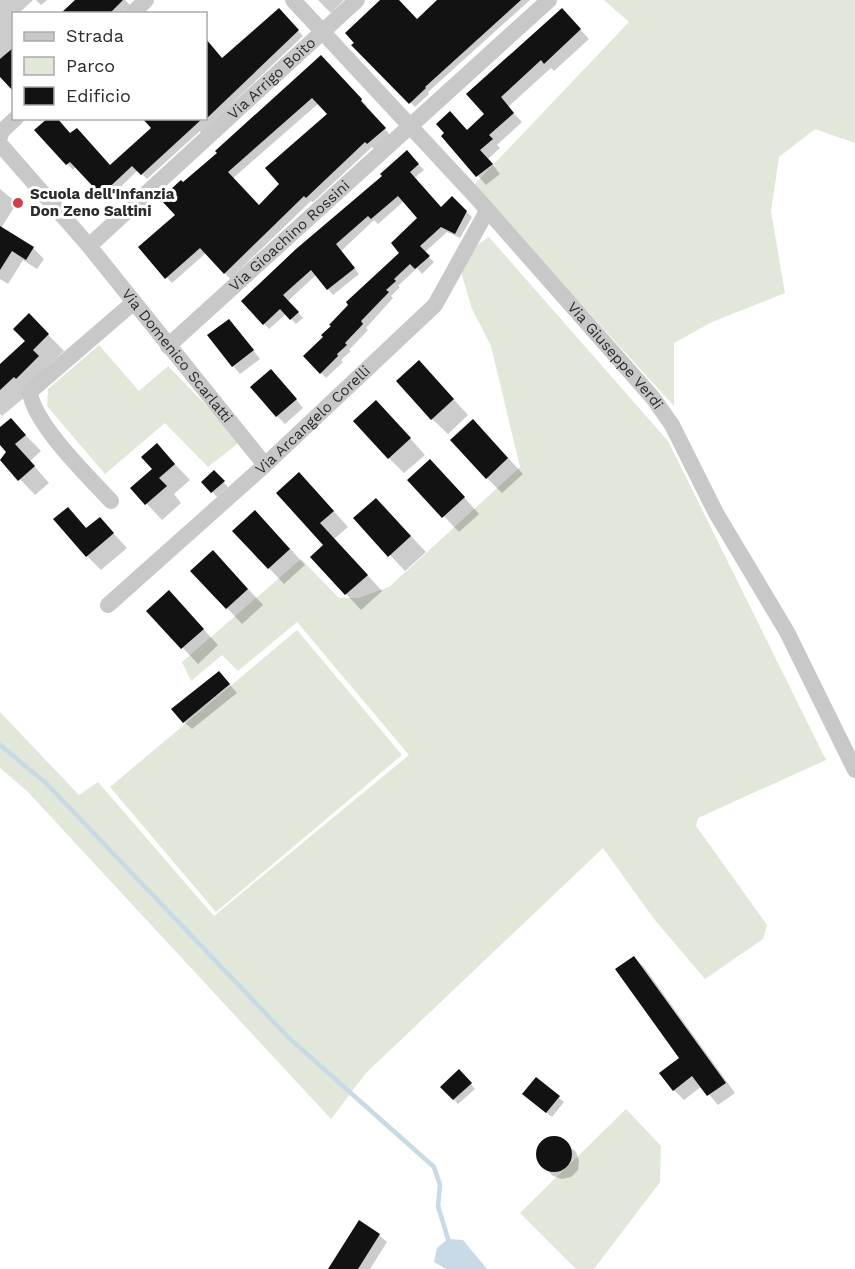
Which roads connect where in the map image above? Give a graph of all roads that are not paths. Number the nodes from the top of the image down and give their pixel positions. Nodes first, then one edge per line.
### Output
1 (146, 0) edge
2 (292, 0) edge
3 (357, 0) edge
4 (549, 0) edge
5 (134, 12) edge
6 (321, 31) junction
7 (14, 120) edge
8 (408, 126) junction
9 (0, 137) edge
10 (0, 144) edge
11 (487, 211) junction
12 (88, 246) junction
13 (134, 302) junction
14 (168, 346) junction
15 (265, 465) junction
16 (111, 501) dead end
17 (108, 605) dead end
18 (855, 770) edge

1 - 5 street
2 - 6 street, Via Giuseppe Verdi
3 - 6 street, Via Arrigo Boito
4 - 8 street, Via Gioachino Rossini
6 - 8 street, Via Giuseppe Verdi
6 - 12 street, Via Arrigo Boito
7 - 9 street
8 - 11 street, Via Giuseppe Verdi
8 - 14 street, Via Gioachino Rossini
10 - 12 street, Via Domenico Scarlatti
11 - 15 street, Via Arcangelo Corelli
11 - 18 street, Via Giuseppe Verdi
12 - 13 street, Via Domenico Scarlatti
13 - 14 street, Via Domenico Scarlatti
13 - 16 street
14 - 15 street, Via Domenico Scarlatti
15 - 17 street, Via Arcangelo Corelli

